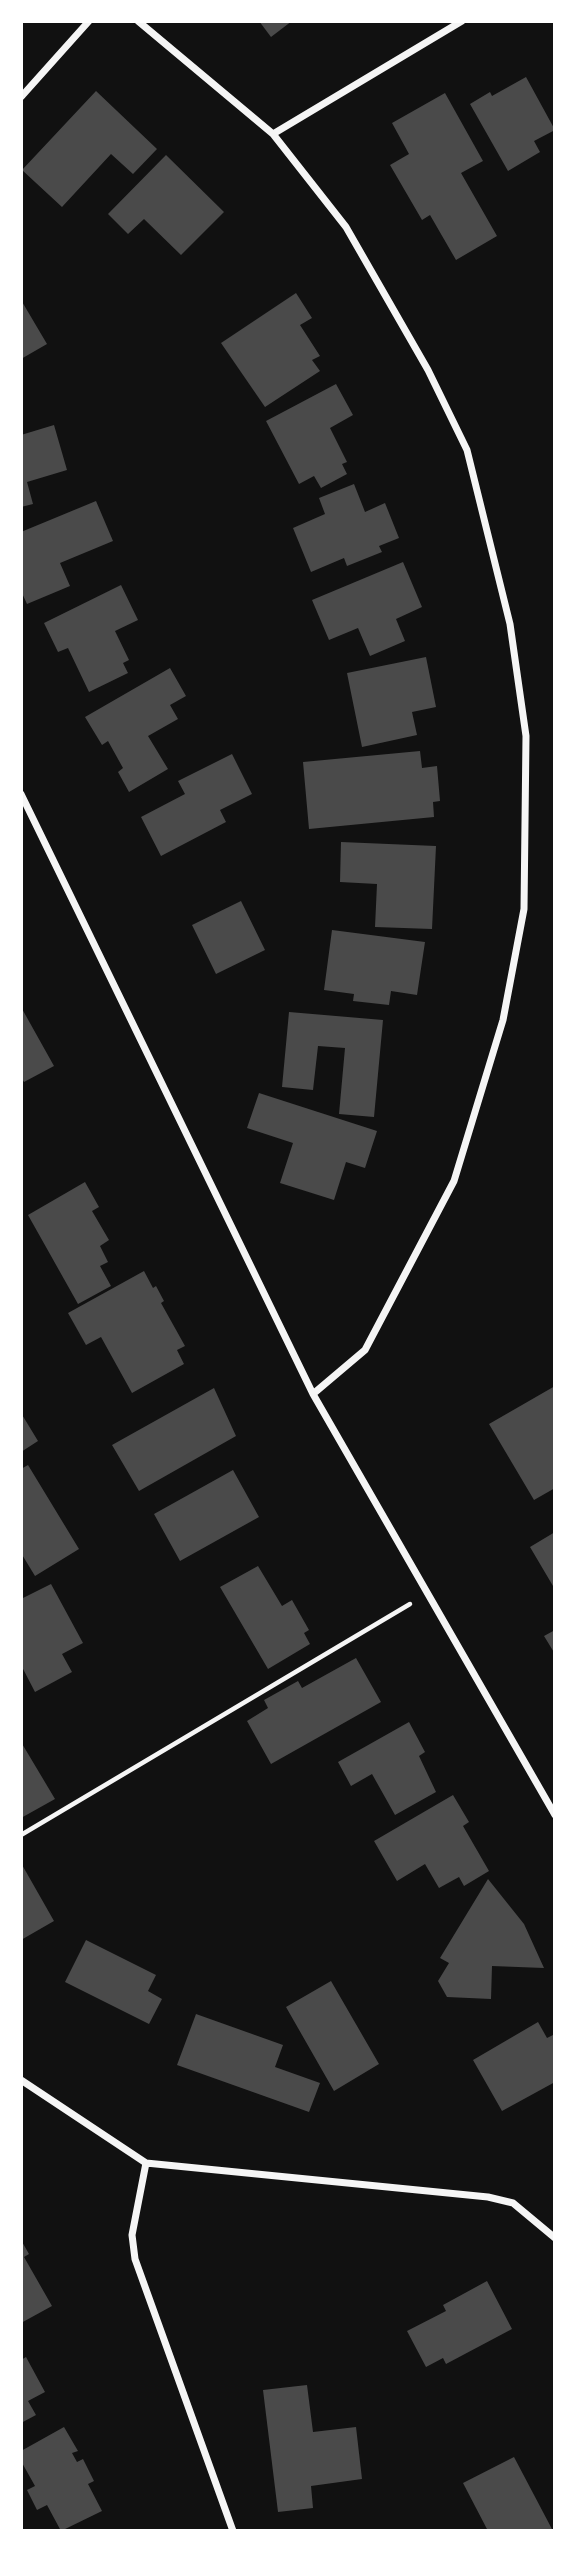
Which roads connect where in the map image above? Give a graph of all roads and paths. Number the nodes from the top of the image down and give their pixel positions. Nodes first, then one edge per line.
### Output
1 (89, 21) edge
2 (138, 21) edge
3 (462, 21) edge
4 (21, 97) edge
5 (273, 134) junction
6 (21, 794) edge
7 (313, 1394) junction
8 (426, 1594) junction
9 (555, 1815) edge
10 (21, 1835) edge
11 (21, 2080) edge
12 (146, 2163) junction
13 (555, 2238) edge
14 (233, 2531) edge

1 - 4 street
2 - 5 street
3 - 5 street
5 - 7 street
6 - 7 street
7 - 8 street
8 - 9 street
8 - 10 path
11 - 12 street
12 - 13 street
12 - 14 street

